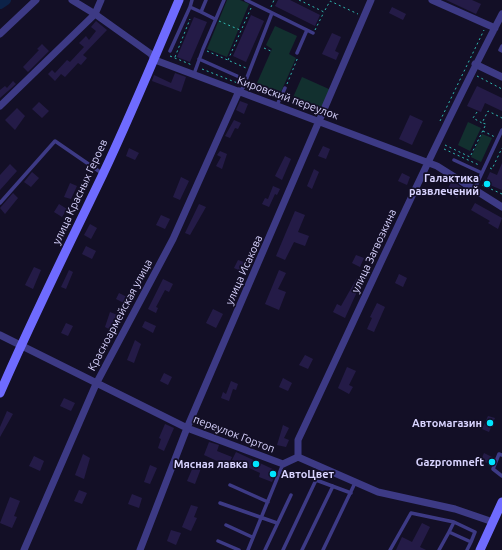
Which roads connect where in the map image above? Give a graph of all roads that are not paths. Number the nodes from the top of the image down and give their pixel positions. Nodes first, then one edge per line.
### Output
1 (36, 0) edge
2 (72, 0) edge
3 (101, 0) edge
4 (178, 0) edge
5 (192, 0) edge
6 (206, 0) edge
7 (224, 0) edge
8 (246, 0) edge
9 (371, 0) edge
10 (432, 0) edge
11 (190, 7) junction
12 (201, 12) junction
13 (272, 13) junction
14 (95, 14) junction
15 (502, 14) edge
16 (215, 19) junction
17 (495, 28) junction
18 (306, 30) junction
19 (314, 32) road end
20 (0, 34) edge
21 (502, 46) edge
22 (170, 51) dead end
23 (502, 52) edge
24 (296, 53) road end
25 (199, 59) junction
26 (155, 60) junction
27 (475, 64) junction
28 (194, 75) junction
29 (502, 77) edge
30 (246, 80) junction
31 (285, 88) road end
32 (239, 91) junction
33 (278, 105) junction
34 (0, 106) edge
35 (320, 121) junction
36 (502, 130) edge
37 (454, 160) dead end
38 (428, 162) junction
39 (482, 173) junction
40 (103, 174) junction
41 (474, 190) junction
42 (0, 203) edge
43 (502, 207) edge
44 (0, 335) edge
45 (20, 345) junction
46 (96, 384) junction
47 (0, 393) edge
48 (187, 428) junction
49 (502, 455) edge
50 (298, 457) junction
51 (283, 464) junction
52 (502, 476) edge
53 (356, 482) junction
54 (230, 485) dead end
55 (333, 486) junction
56 (351, 493) junction
57 (291, 495) dead end
58 (268, 502) junction
59 (502, 502) edge
60 (220, 503) dead end
61 (260, 517) junction
62 (454, 522) junction
63 (493, 522) junction
64 (277, 523) junction
65 (226, 525) dead end
66 (448, 532) junction
67 (252, 537) junction
68 (218, 541) dead end
69 (471, 542) junction
70 (24, 550) edge
71 (140, 550) edge
72 (239, 550) edge
73 (248, 550) edge
74 (265, 550) edge
75 (283, 550) edge
76 (302, 550) edge
77 (323, 550) edge
78 (390, 550) edge
79 (439, 550) edge
80 (467, 550) edge
81 (480, 550) edge

1 - 20 street
2 - 14 street, Кировский переулок
3 - 14 street
4 - 26 main road, улица Красных Героев
5 - 11 lane
6 - 12 lane
7 - 16 lane
8 - 13 lane
9 - 35 street, улица Исакова
10 - 17 street
11 - 12 lane
11 - 22 lane
12 - 16 lane
13 - 18 lane
13 - 30 lane
14 - 26 street, Кировский переулок
14 - 34 street
15 - 17 street, улица Загвозкина
16 - 25 lane
17 - 27 street, улица Загвозкина
18 - 19 lane
18 - 24 lane
21 - 23 lane
25 - 28 lane
25 - 30 lane
26 - 28 street, Кировский переулок
26 - 40 main road, улица Красных Героев
27 - 29 street
27 - 38 street, улица Загвозкина
28 - 32 street, Кировский переулок
30 - 32 lane
31 - 33 lane
32 - 33 street, Кировский переулок
32 - 46 street, Красноармейская улица
33 - 35 street, Кировский переулок
35 - 38 street, Кировский переулок
35 - 48 street, улица Исакова
36 - 39 lane
37 - 39 lane
38 - 41 street, Кировский переулок
38 - 50 street, улица Загвозкина
39 - 41 lane
40 - 42 lane
40 - 45 main road, улица Красных Героев
41 - 43 street, Кировский переулок
44 - 45 street, переулок Гортоп
45 - 46 street, переулок Гортоп
45 - 47 main road, улица Красных Героев
46 - 48 street, переулок Гортоп
46 - 70 street, Красноармейская улица
48 - 51 street, переулок Гортоп
48 - 71 street, улица Исакова
49 - 52 lane
50 - 51 street, переулок Гортоп
50 - 53 street
51 - 58 lane
53 - 56 lane
53 - 63 street
54 - 58 lane
55 - 56 lane
55 - 75 lane
55 - 76 lane
56 - 77 lane
57 - 64 lane
58 - 61 lane
59 - 63 main road
60 - 61 lane
61 - 64 lane
61 - 67 lane
62 - 66 lane
62 - 69 lane
62 - 78 lane
63 - 81 main road
64 - 74 lane
65 - 67 lane
66 - 69 lane
66 - 79 lane
67 - 73 lane
68 - 72 lane
69 - 80 lane

